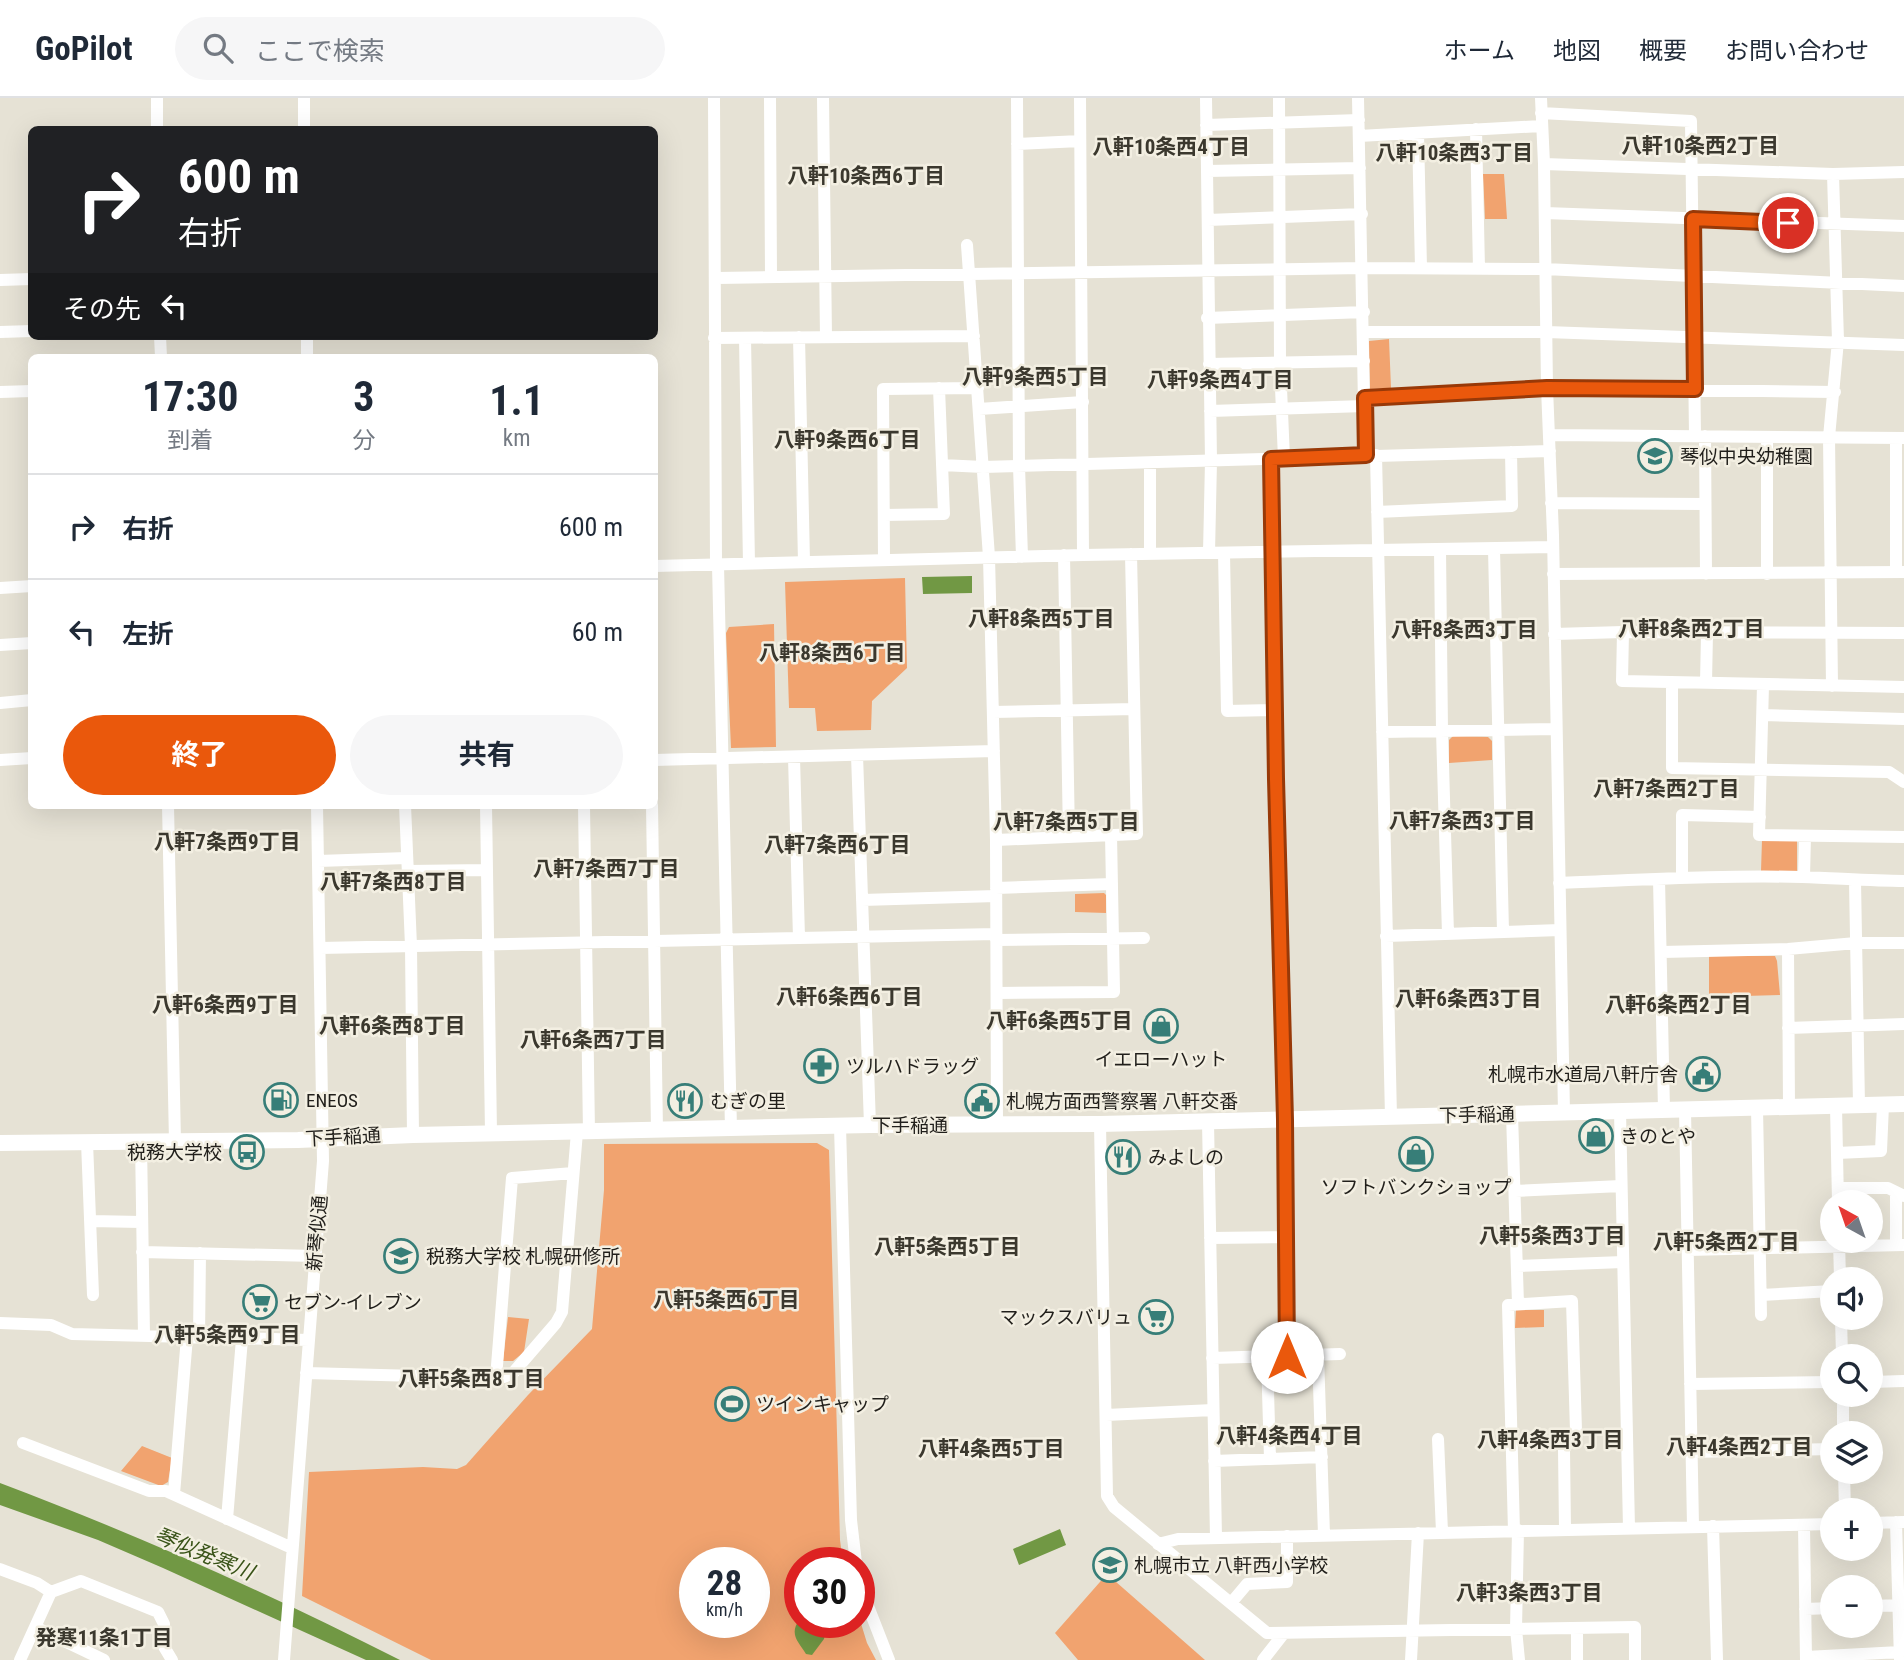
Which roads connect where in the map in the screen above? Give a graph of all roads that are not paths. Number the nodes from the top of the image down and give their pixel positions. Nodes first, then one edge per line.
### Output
1 (157, 98) edge
2 (304, 98) edge
3 (714, 98) edge
4 (770, 98) edge
5 (823, 98) edge
6 (1017, 98) edge
7 (1080, 98) edge
8 (1206, 98) edge
9 (1279, 98) edge
10 (1358, 98) edge
11 (1541, 98) edge
12 (1359, 120) junction
13 (1541, 120) junction
14 (1279, 124) junction
15 (1206, 125) junction
16 (157, 126) edge
17 (304, 126) edge
18 (1476, 130) junction
19 (1418, 132) junction
20 (1359, 136) junction
21 (1080, 141) junction
22 (1017, 144) junction
23 (1544, 164) junction
24 (1360, 168) junction
25 (1279, 170) junction
26 (1692, 170) junction
27 (1207, 171) junction
28 (1904, 172) edge
29 (1833, 174) junction
30 (1545, 213) junction
31 (1362, 214) junction
32 (1280, 218) junction
33 (1693, 219) junction
34 (1208, 220) junction
35 (1835, 225) junction
36 (1904, 226) edge
37 (967, 245) dead end
38 (1363, 268) junction
39 (1421, 268) junction
40 (1479, 269) junction
41 (1545, 269) junction
42 (1208, 270) junction
43 (1083, 271) junction
44 (1281, 271) junction
45 (1019, 273) junction
46 (970, 275) junction
47 (825, 276) junction
48 (771, 277) junction
49 (1692, 277) junction
50 (716, 278) junction
51 (28, 279) edge
52 (0, 280) edge
53 (1835, 282) junction
54 (1904, 286) edge
55 (1364, 312) junction
56 (1281, 316) junction
57 (1207, 318) junction
58 (28, 331) edge
59 (0, 332) edge
60 (1364, 332) junction
61 (1546, 332) junction
62 (974, 336) junction
63 (1695, 336) junction
64 (799, 337) junction
65 (826, 337) junction
66 (714, 338) junction
67 (745, 338) junction
68 (1838, 341) junction
69 (1904, 345) edge
70 (1364, 361) junction
71 (1280, 363) junction
72 (1209, 364) junction
73 (939, 388) junction
74 (978, 388) junction
75 (1547, 388) junction
76 (1695, 389) junction
77 (28, 391) edge
78 (0, 392) edge
79 (1835, 392) junction
80 (1083, 402) junction
81 (1365, 402) junction
82 (1020, 406) junction
83 (979, 409) junction
84 (1282, 410) junction
85 (1210, 411) junction
86 (1550, 435) junction
87 (1700, 436) junction
88 (1767, 437) junction
89 (1829, 437) junction
90 (1900, 438) edge
91 (1550, 451) junction
92 (1511, 452) junction
93 (1371, 455) junction
94 (1277, 459) junction
95 (1211, 461) junction
96 (1150, 463) junction
97 (942, 465) junction
98 (1083, 465) junction
99 (1019, 466) junction
100 (983, 467) junction
101 (1551, 503) junction
102 (1705, 504) junction
103 (1377, 512) junction
104 (884, 515) junction
105 (1553, 547) junction
106 (1440, 549) junction
107 (1494, 549) junction
108 (1377, 550) junction
109 (1224, 552) junction
110 (1209, 553) junction
111 (1274, 553) junction
112 (1130, 554) junction
113 (1150, 554) junction
114 (1065, 555) junction
115 (1083, 555) junction
116 (1021, 556) junction
117 (989, 557) junction
118 (884, 560) junction
119 (804, 562) junction
120 (749, 564) junction
121 (717, 565) junction
122 (658, 566) edge
123 (1900, 572) edge
124 (1768, 573) junction
125 (1829, 573) junction
126 (1553, 574) junction
127 (1706, 574) junction
128 (28, 586) edge
129 (0, 588) edge
130 (1623, 632) junction
131 (1833, 632) junction
132 (1707, 633) junction
133 (1553, 634) junction
134 (1904, 634) edge
135 (28, 643) edge
136 (0, 645) edge
137 (1672, 682) junction
138 (1706, 683) junction
139 (1763, 685) junction
140 (1832, 686) junction
141 (1904, 687) edge
142 (28, 701) edge
143 (0, 702) edge
144 (1134, 709) junction
145 (1067, 710) junction
146 (1276, 710) junction
147 (993, 712) junction
148 (1763, 715) junction
149 (1904, 719) edge
150 (1556, 729) junction
151 (1497, 730) junction
152 (1442, 731) junction
153 (1382, 732) junction
154 (994, 751) junction
155 (857, 755) junction
156 (794, 757) junction
157 (28, 758) edge
158 (723, 759) junction
159 (0, 760) edge
160 (658, 760) edge
161 (1761, 770) junction
162 (1904, 782) edge
163 (168, 809) edge
164 (317, 809) edge
165 (405, 809) edge
166 (486, 809) edge
167 (583, 809) edge
168 (652, 809) edge
169 (1760, 817) junction
170 (1111, 835) junction
171 (1805, 836) junction
172 (1069, 837) junction
173 (1904, 837) edge
174 (996, 840) junction
175 (318, 861) junction
176 (407, 864) junction
177 (487, 870) junction
178 (1682, 877) junction
179 (1804, 877) junction
180 (1658, 878) junction
181 (1855, 881) junction
182 (1904, 881) edge
183 (1559, 883) junction
184 (1112, 884) junction
185 (996, 892) junction
186 (862, 900) junction
187 (1560, 930) junction
188 (1503, 932) junction
189 (1448, 933) junction
190 (863, 936) junction
191 (1386, 936) junction
192 (996, 937) junction
193 (799, 938) junction
194 (1144, 938) dead end
195 (727, 939) junction
196 (1114, 940) junction
197 (654, 941) junction
198 (584, 942) junction
199 (1856, 943) junction
200 (1904, 943) edge
201 (489, 944) junction
202 (411, 946) junction
203 (320, 948) junction
204 (1788, 949) junction
205 (1662, 952) junction
206 (996, 993) junction
207 (1904, 1024) edge
208 (1858, 1025) junction
209 (1787, 1028) junction
210 (1904, 1104) edge
211 (1859, 1105) junction
212 (1883, 1105) junction
213 (1836, 1106) junction
214 (1789, 1107) junction
215 (1757, 1108) junction
216 (1664, 1110) junction
217 (1685, 1110) junction
218 (1620, 1111) junction
219 (1564, 1113) junction
220 (1512, 1114) junction
221 (1391, 1117) junction
222 (1285, 1120) junction
223 (1208, 1122) junction
224 (1100, 1124) junction
225 (870, 1125) junction
226 (997, 1125) junction
227 (840, 1126) junction
228 (731, 1129) junction
229 (657, 1131) junction
230 (583, 1132) junction
231 (491, 1133) junction
232 (413, 1135) junction
233 (323, 1137) junction
234 (87, 1142) junction
235 (141, 1142) junction
236 (175, 1142) junction
237 (0, 1143) edge
238 (1837, 1153) junction
239 (573, 1173) junction
240 (1621, 1186) junction
241 (1838, 1188) joint
242 (1515, 1191) junction
243 (1900, 1194) edge
244 (91, 1222) junction
245 (141, 1222) junction
246 (1286, 1237) junction
247 (1210, 1238) junction
248 (1820, 1245) edge
249 (1900, 1245) edge
250 (1759, 1248) junction
251 (1688, 1250) junction
252 (142, 1252) junction
253 (200, 1253) junction
254 (315, 1256) junction
255 (1623, 1262) junction
256 (1517, 1266) junction
257 (1820, 1292) edge
258 (1761, 1294) junction
259 (93, 1295) dead end
260 (1518, 1304) junction
261 (1761, 1315) dead end
262 (0, 1323) edge
263 (144, 1336) junction
264 (193, 1338) junction
265 (242, 1339) junction
266 (309, 1340) junction
267 (1340, 1354) dead end
268 (1318, 1355) junction
269 (1266, 1357) junction
270 (1287, 1357) junction
271 (1212, 1358) junction
272 (306, 1373) junction
273 (496, 1378) junction
274 (1904, 1381) edge
275 (1820, 1382) edge
276 (1883, 1382) edge
277 (1690, 1384) junction
278 (1213, 1410) junction
279 (1106, 1415) junction
280 (1437, 1439) dead end
281 (23, 1443) dead end
282 (1820, 1449) edge
283 (1691, 1452) junction
284 (1322, 1457) junction
285 (1270, 1459) junction
286 (1214, 1461) junction
287 (174, 1494) junction
288 (227, 1519) junction
289 (1900, 1522) edge
290 (1820, 1524) edge
291 (1713, 1525) junction
292 (1804, 1525) junction
293 (1693, 1526) junction
294 (1629, 1528) junction
295 (1566, 1529) junction
296 (1516, 1530) junction
297 (1442, 1532) junction
298 (1418, 1533) junction
299 (1324, 1535) junction
300 (1287, 1536) junction
301 (1216, 1538) junction
302 (1158, 1544) junction
303 (854, 1547) edge
304 (292, 1548) junction
305 (0, 1569) edge
306 (51, 1592) junction
307 (1231, 1603) junction
308 (1900, 1605) junction
309 (1883, 1606) edge
310 (1820, 1608) edge
311 (1804, 1609) junction
312 (875, 1624) edge
313 (35, 1627) junction
314 (1577, 1628) junction
315 (1516, 1629) junction
316 (1414, 1631) junction
317 (1284, 1633) junction
318 (1900, 1656) edge
319 (284, 1657) edge
320 (1806, 1658) edge
321 (20, 1660) edge
322 (104, 1660) edge
323 (172, 1660) edge
324 (889, 1660) edge
325 (1263, 1660) edge
326 (1411, 1660) edge
327 (1519, 1660) edge
328 (1577, 1660) edge
329 (1635, 1660) edge
330 (1717, 1660) edge

1 - 16 street
2 - 17 street
3 - 50 street
4 - 48 street
5 - 47 street
6 - 22 street
7 - 21 street
8 - 15 street
9 - 14 street
10 - 12 street
11 - 13 street
12 - 14 street
12 - 20 street
13 - 18 street
13 - 23 street
13 - 26 street
14 - 15 street
14 - 25 street
15 - 27 street
18 - 19 street
18 - 40 street
19 - 20 street
19 - 39 street
20 - 24 street
21 - 22 street
21 - 43 street
22 - 45 street
23 - 26 street
23 - 30 street
24 - 25 street
24 - 31 street
25 - 27 street
25 - 32 street
26 - 29 street
26 - 33 street
27 - 34 street
28 - 29 street
29 - 35 street
30 - 33 street
30 - 41 street
31 - 32 street
31 - 38 street
32 - 34 street
32 - 44 street
33 - 35 street
33 - 49 street
34 - 42 street
35 - 36 street
35 - 53 street
37 - 46 street
38 - 39 street
38 - 44 street
38 - 55 street
39 - 40 street
40 - 41 street
41 - 49 street
41 - 61 street
42 - 43 street
42 - 44 street
42 - 57 street
43 - 45 street
43 - 80 street
44 - 56 street
45 - 46 street
45 - 82 street
46 - 47 street
46 - 62 street
47 - 48 street
47 - 65 street
48 - 50 street
49 - 53 street
49 - 63 street
50 - 66 street
51 - 52 street
53 - 54 street
53 - 68 street
55 - 56 street
55 - 60 street
56 - 57 street
56 - 71 street
57 - 72 street
58 - 59 street
60 - 61 street
60 - 70 street
61 - 63 street
61 - 75 street
62 - 65 street
62 - 74 street
63 - 68 street
63 - 76 street
64 - 65 street
64 - 67 street
64 - 119 street
66 - 67 street
66 - 121 street
67 - 120 street
68 - 69 street
68 - 79 street
70 - 71 street
70 - 81 street
71 - 72 street
71 - 84 street
72 - 85 street
73 - 74 street
73 - 97 street
73 - 104 street
74 - 83 street
75 - 76 street
75 - 81 street
75 - 86 street
76 - 79 street
76 - 87 street
77 - 78 street
79 - 89 street
80 - 82 street
80 - 98 street
81 - 84 street
81 - 93 street
82 - 83 street
82 - 99 street
83 - 100 street
84 - 85 street
84 - 94 street
85 - 95 street
86 - 87 street
86 - 91 street
87 - 88 street
87 - 102 street
88 - 89 street
88 - 124 street
89 - 90 street
89 - 125 street
90 - 123 street
91 - 92 street
91 - 101 street
92 - 93 street
92 - 103 street
93 - 94 street
93 - 103 street
94 - 95 street
94 - 111 street
95 - 96 street
95 - 110 street
96 - 98 street
96 - 113 street
97 - 100 street
97 - 104 street
98 - 99 street
98 - 115 street
99 - 100 street
99 - 116 street
100 - 117 street
101 - 102 street
101 - 105 street
102 - 127 street
103 - 108 street
104 - 118 street
105 - 107 street
105 - 126 street
106 - 107 street
106 - 108 street
106 - 152 street
107 - 151 street
108 - 111 street
108 - 153 street
109 - 110 street
109 - 111 street
109 - 146 street
110 - 113 street
111 - 146 street
112 - 113 street
112 - 115 street
112 - 144 street
114 - 115 street
114 - 116 street
114 - 145 street
116 - 117 street
117 - 118 street
117 - 147 street
118 - 119 street
119 - 120 street
120 - 121 street
121 - 122 street
121 - 158 street
123 - 125 street
124 - 125 street
124 - 127 street
125 - 131 street
126 - 127 street
126 - 133 street
128 - 129 street
130 - 132 street
130 - 133 street
130 - 137 street
131 - 132 street
131 - 134 street
131 - 140 street
132 - 138 street
133 - 150 street
135 - 136 street
137 - 138 street
137 - 161 street
138 - 139 street
139 - 140 street
139 - 148 street
140 - 141 street
142 - 143 street
144 - 145 street
144 - 170 street
145 - 147 street
145 - 172 street
146 - 222 street
147 - 154 street
148 - 149 street
148 - 161 street
150 - 151 street
150 - 183 street
151 - 152 street
151 - 188 street
152 - 153 street
152 - 189 street
153 - 191 street
154 - 155 street
154 - 174 street
155 - 156 street
155 - 186 street
156 - 158 street
156 - 193 street
157 - 159 street
158 - 160 street
158 - 195 street
161 - 162 street
161 - 169 street
163 - 236 street
164 - 175 street, 新琴似通
165 - 176 street
166 - 177 street
167 - 198 street
168 - 197 street
169 - 171 street
169 - 178 street
170 - 172 street
170 - 184 street
171 - 173 street
171 - 179 street
172 - 174 street
174 - 185 street
175 - 176 street
175 - 203 street, 新琴似通
176 - 177 street
176 - 202 street
177 - 201 street
178 - 179 street
178 - 180 street
179 - 181 street
180 - 183 street
180 - 205 street
181 - 182 street
181 - 199 street
183 - 187 street
184 - 185 street
184 - 196 street
185 - 186 street
185 - 192 street
186 - 190 street
187 - 188 street
187 - 219 street
188 - 189 street
189 - 191 street
190 - 192 street
190 - 193 street
190 - 225 street
191 - 221 street
192 - 196 street
192 - 206 street
193 - 195 street
194 - 196 street
195 - 197 street
195 - 228 street
196 - 206 street
197 - 198 street
197 - 229 street
198 - 201 street
198 - 230 street
199 - 200 street
199 - 204 street
199 - 208 street
201 - 202 street
201 - 231 street
202 - 203 street
202 - 232 street
203 - 233 street, 新琴似通
204 - 205 street
204 - 209 street
205 - 216 street
206 - 226 street
207 - 208 street
208 - 209 street
208 - 211 street
209 - 214 street
210 - 212 main road, 下手稲通
211 - 212 main road, 下手稲通
211 - 213 main road, 下手稲通
212 - 238 street
213 - 214 main road, 下手稲通
213 - 238 street
214 - 215 main road, 下手稲通
215 - 217 main road, 下手稲通
215 - 250 street
216 - 217 main road, 下手稲通
216 - 218 main road, 下手稲通
217 - 251 street
218 - 219 main road, 下手稲通
218 - 240 street
219 - 220 main road, 下手稲通
220 - 221 main road, 下手稲通
220 - 242 street
221 - 222 main road, 下手稲通
222 - 223 main road, 下手稲通
222 - 246 street
223 - 224 main road, 下手稲通
223 - 247 street
224 - 226 main road, 下手稲通
224 - 279 street
225 - 226 main road, 下手稲通
225 - 227 main road, 下手稲通
227 - 228 main road, 下手稲通
227 - 303 street
228 - 229 main road, 下手稲通
229 - 230 main road, 下手稲通
230 - 231 main road, 下手稲通
230 - 239 street
231 - 232 main road, 下手稲通
232 - 233 main road, 下手稲通
233 - 236 main road, 下手稲通
233 - 254 street, 新琴似通
234 - 235 main road, 下手稲通
234 - 237 main road, 下手稲通
234 - 244 street
235 - 236 main road, 下手稲通
235 - 245 street
238 - 241 street
239 - 273 street
239 - 273 street
240 - 242 street
240 - 255 street
241 - 243 street
242 - 256 street
243 - 249 street
244 - 245 street
244 - 259 street
245 - 252 street
246 - 247 street
246 - 270 street
247 - 271 street
248 - 250 street
250 - 251 street
250 - 258 street
251 - 277 street
252 - 253 street
252 - 263 street
253 - 254 street
253 - 264 street
254 - 266 street, 新琴似通
255 - 256 street
255 - 294 street
256 - 260 street
257 - 258 street
258 - 261 street
260 - 295 street
260 - 296 street
262 - 263 street
263 - 264 street
264 - 265 street
264 - 287 street
265 - 266 street
265 - 288 street
266 - 272 street, 新琴似通
267 - 268 street
268 - 270 street
268 - 284 street
269 - 270 street
269 - 271 street
269 - 285 street
271 - 278 street
272 - 273 street
272 - 304 street, 新琴似通
274 - 276 street
275 - 277 street
277 - 283 street
278 - 279 street
278 - 286 street
279 - 302 street
280 - 297 street
281 - 287 street
282 - 283 street
283 - 293 street
284 - 285 street
284 - 299 street
285 - 286 street
286 - 301 street
287 - 288 street
288 - 304 street
289 - 308 street
290 - 292 street
291 - 292 street
291 - 293 street
291 - 330 street
292 - 311 street
293 - 294 street
294 - 295 street
295 - 296 street
296 - 297 street
296 - 315 street
297 - 298 street
298 - 299 street
298 - 316 street
299 - 300 street
300 - 301 street
300 - 307 street
301 - 302 street
302 - 307 street
304 - 319 street, 新琴似通
305 - 306 street
306 - 313 street
306 - 323 street
307 - 317 street
308 - 309 street
308 - 318 street
310 - 311 street
311 - 320 street
312 - 324 street
313 - 321 street
313 - 322 street
314 - 315 street
314 - 328 street
314 - 329 street
315 - 316 street
315 - 327 street
316 - 317 street
316 - 326 street
317 - 325 street
318 - 320 street

